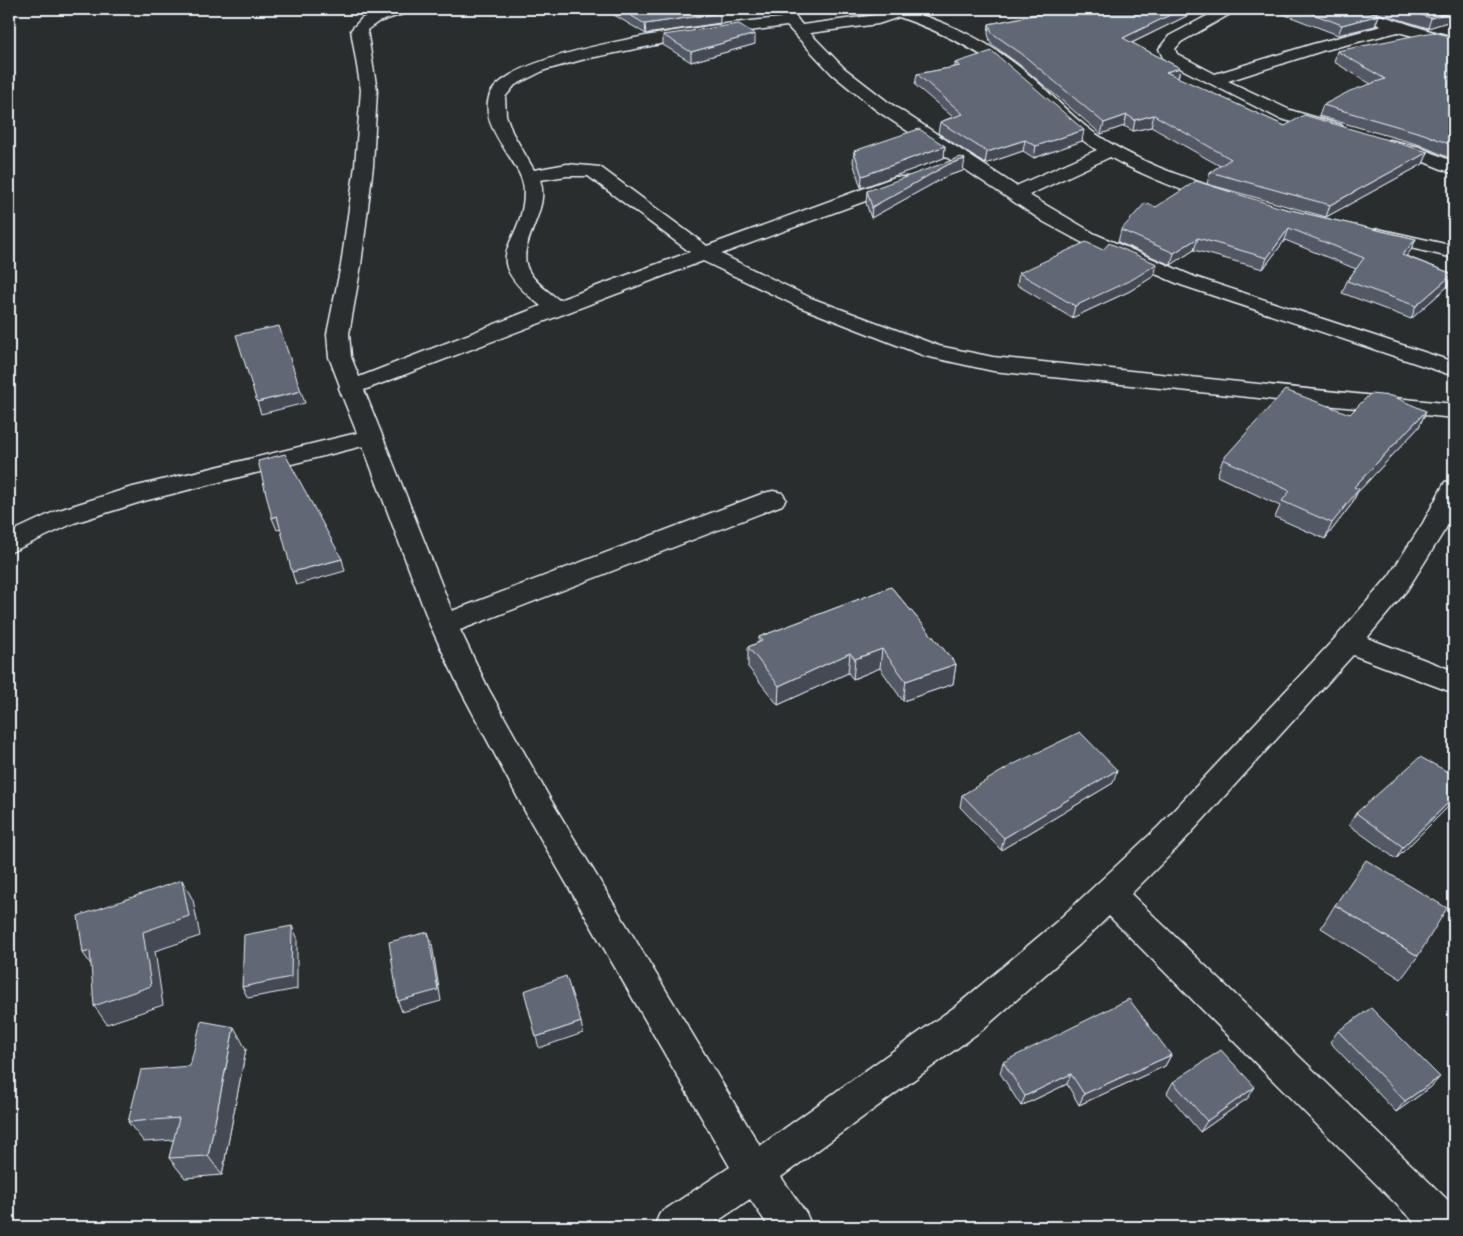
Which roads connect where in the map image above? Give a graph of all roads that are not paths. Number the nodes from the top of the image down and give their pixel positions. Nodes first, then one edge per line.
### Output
1 (404, 9) edge
2 (1231, 9) edge
3 (1346, 9) edge
4 (906, 11) edge
5 (791, 20) edge
6 (1398, 27) junction
7 (1454, 42) edge
8 (1213, 80) junction
9 (1352, 134) edge
10 (1370, 139) edge
11 (1111, 150) junction
12 (1454, 169) edge
13 (529, 176) junction
14 (916, 176) edge
15 (1015, 194) junction
16 (1236, 201) edge
17 (1361, 232) edge
18 (1454, 252) edge
19 (705, 254) junction
20 (556, 308) junction
21 (1454, 369) edge
22 (350, 388) junction
23 (1454, 411) edge
24 (370, 437) junction
25 (1454, 488) edge
26 (773, 499) dead end
27 (9, 544) edge
28 (444, 625) junction
29 (1348, 642) junction
30 (1454, 682) edge
31 (1109, 894) junction
32 (755, 1173) junction
33 (674, 1227) edge
34 (792, 1227) edge
35 (1447, 1227) edge

1 - 22 street
2 - 8 street
3 - 6 street
4 - 5 street
4 - 11 street
5 - 13 street
5 - 15 street
6 - 7 street
6 - 8 street
8 - 9 street
10 - 12 street
11 - 15 street
11 - 16 street
13 - 19 street
13 - 20 street
14 - 19 street
15 - 21 street
17 - 18 street
19 - 20 street
19 - 23 street
20 - 22 street
22 - 24 street
24 - 27 street
24 - 28 street
25 - 29 street
26 - 28 street
28 - 32 street
29 - 30 street
29 - 31 street
31 - 32 street
31 - 35 street
32 - 33 street
32 - 34 street

